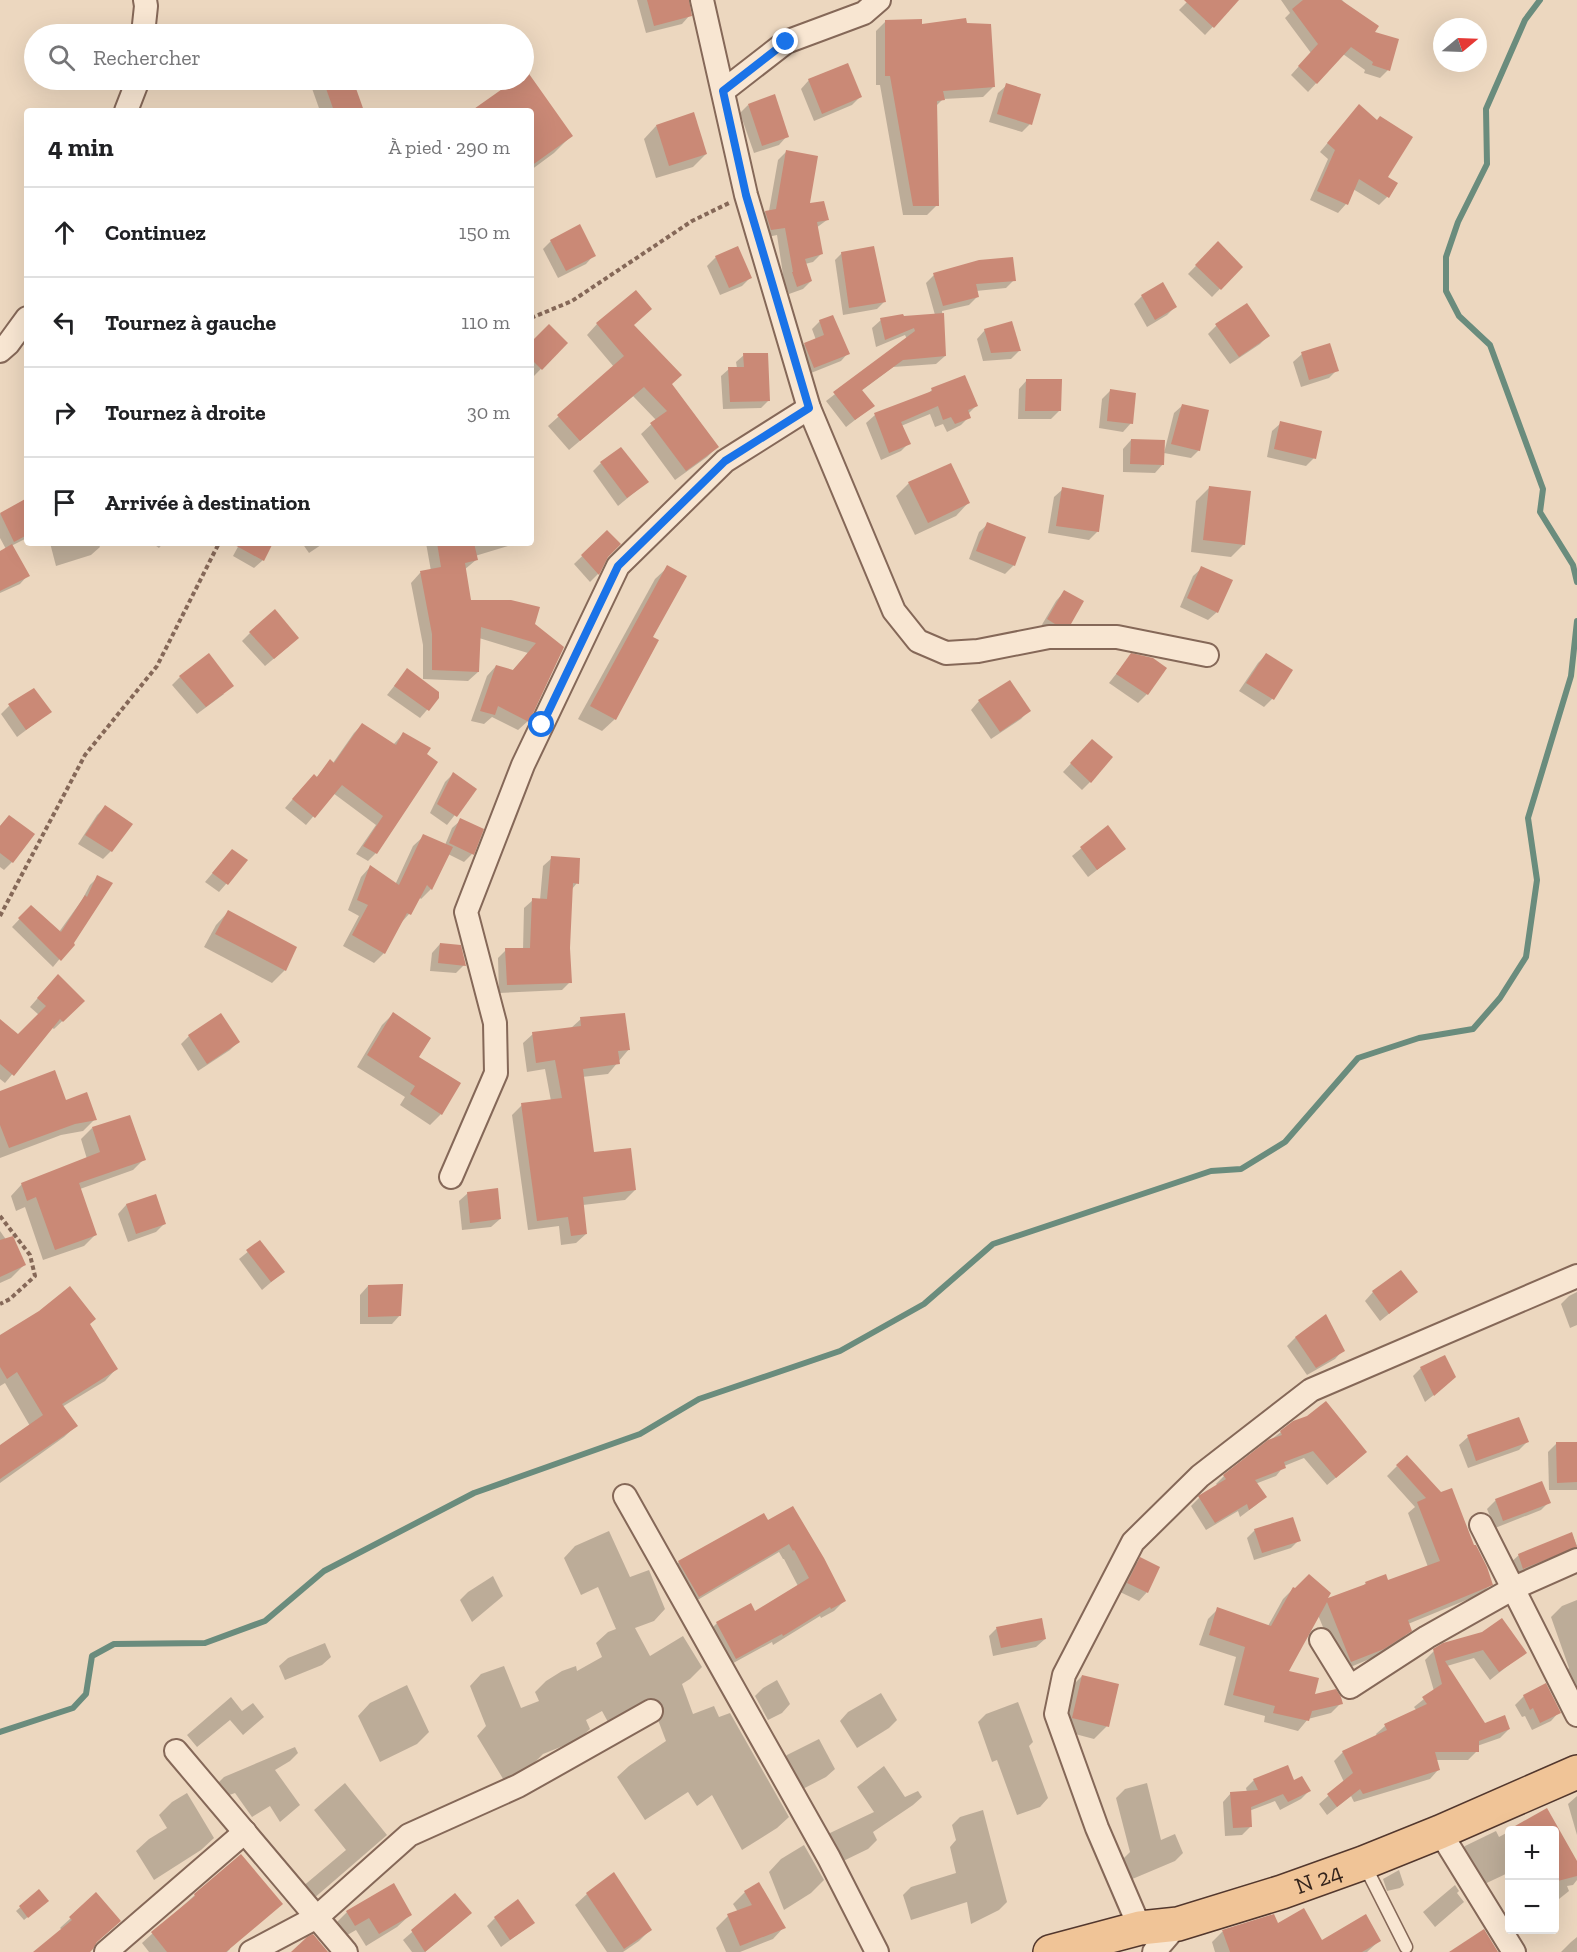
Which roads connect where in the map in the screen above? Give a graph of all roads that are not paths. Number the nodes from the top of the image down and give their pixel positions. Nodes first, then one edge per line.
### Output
1 (145, 0) edge
2 (702, 0) edge
3 (879, 0) edge
4 (144, 24) edge
5 (134, 90) edge
6 (723, 91) junction
7 (127, 108) edge
8 (24, 322) edge
9 (0, 351) edge
10 (809, 408) junction
11 (1207, 656) dead end
12 (451, 1178) dead end
13 (1577, 1276) edge
14 (626, 1496) dead end
15 (1481, 1525) dead end
16 (1577, 1560) edge
17 (1514, 1588) junction
18 (1321, 1640) dead end
19 (651, 1711) dead end
20 (1577, 1715) edge
21 (177, 1751) dead end
22 (1577, 1772) edge
23 (245, 1832) junction
24 (1440, 1832) junction
25 (1363, 1863) junction
26 (317, 1917) junction
27 (1147, 1940) edge
28 (1406, 1947) dead end
29 (106, 1952) edge
30 (251, 1952) edge
31 (346, 1952) edge
32 (878, 1952) edge
33 (1050, 1952) edge
34 (1514, 1952) edge

1 - 4 street
2 - 6 street
3 - 6 street
5 - 7 street
6 - 10 street
8 - 9 street
10 - 11 street
10 - 12 street
13 - 27 street
14 - 32 street
15 - 17 street
16 - 17 street
17 - 18 street
17 - 20 street
19 - 26 street
21 - 23 street
22 - 24 main road, N 24
23 - 26 street
23 - 29 street
24 - 25 main road, N 24
24 - 34 street
25 - 27 main road, N 24
25 - 28 lane
26 - 30 street
26 - 31 street
27 - 33 main road, N 24

